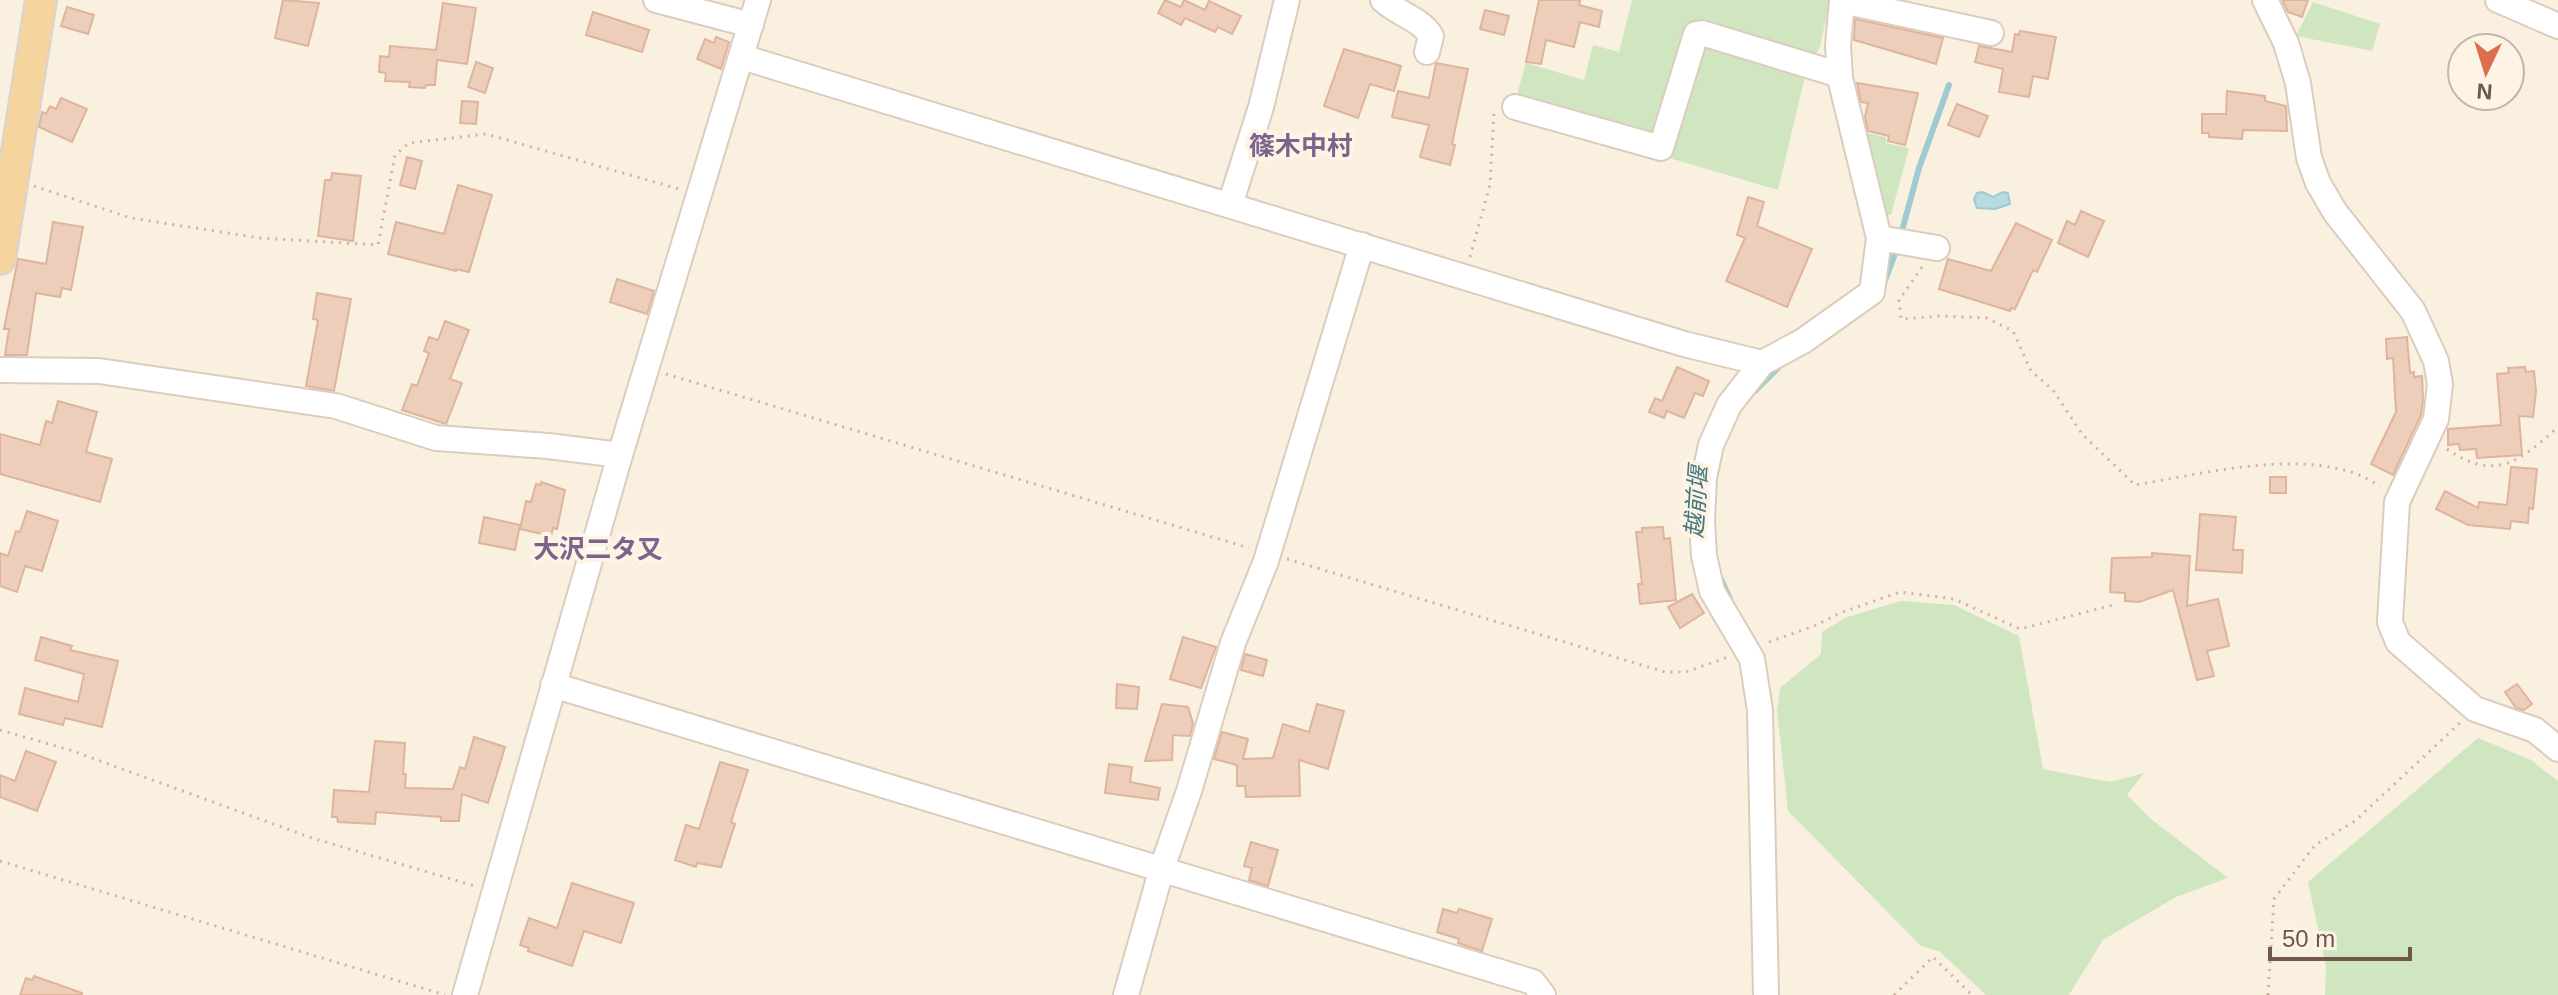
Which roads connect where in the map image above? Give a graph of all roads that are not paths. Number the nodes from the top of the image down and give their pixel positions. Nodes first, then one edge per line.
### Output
1 (41, 0) edge
2 (656, 0) edge
3 (758, 0) edge
4 (1287, 0) edge
5 (1383, 0) edge
6 (1842, 0) edge
7 (2265, 0) edge
8 (2498, 0) edge
9 (751, 25) junction
10 (2558, 26) edge
11 (1991, 33) dead end
12 (1427, 52) dead end
13 (742, 57) junction
14 (1840, 75) junction
15 (1515, 107) road end
16 (1230, 205) junction
17 (1891, 240) junction
18 (1362, 245) junction
19 (1937, 248) road end
20 (0, 259) edge
21 (1762, 363) junction
22 (0, 370) edge
23 (620, 455) junction
24 (553, 685) junction
25 (2558, 749) edge
26 (1162, 868) junction
27 (465, 995) edge
28 (1126, 995) edge
29 (1543, 995) edge
30 (1766, 995) edge

1 - 20 main road
2 - 9 street
3 - 9 street
4 - 16 street
5 - 12 street
6 - 11 street
6 - 14 street
7 - 25 street
8 - 10 street
9 - 13 street
13 - 16 street
13 - 23 street
14 - 15 street
14 - 17 street
16 - 18 street
17 - 19 street
17 - 21 street
18 - 21 street
18 - 26 street
21 - 30 street
22 - 23 street
23 - 24 street
24 - 26 street
24 - 27 street
26 - 28 street
26 - 29 street

